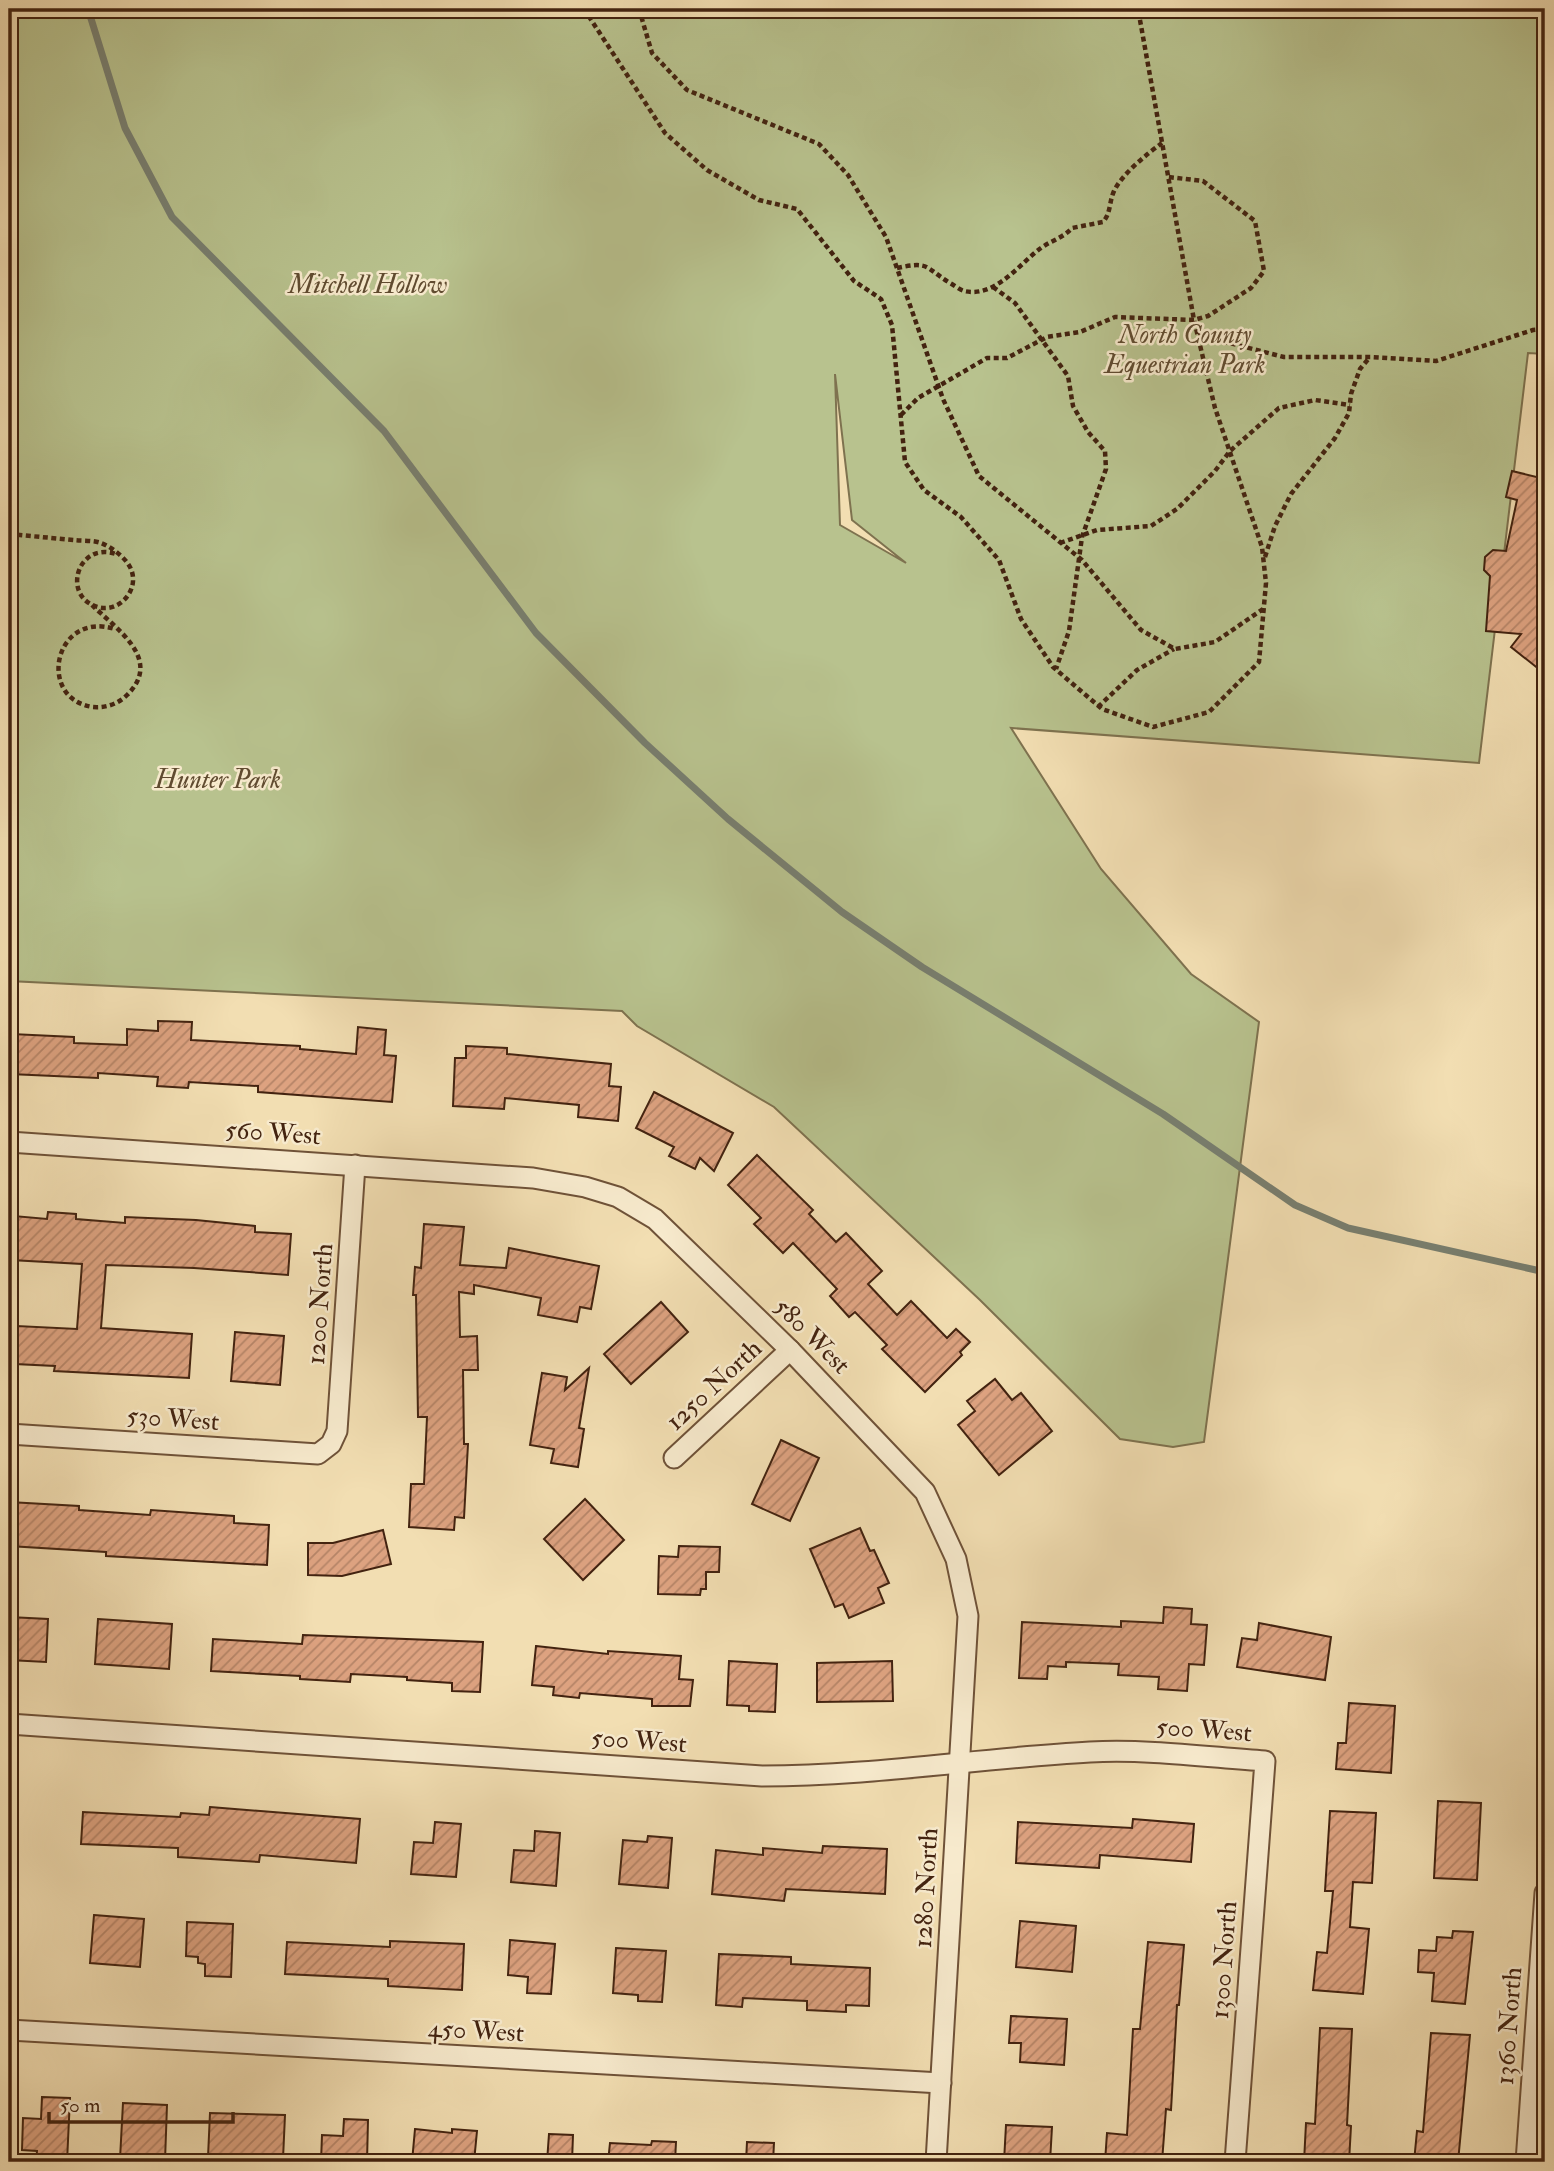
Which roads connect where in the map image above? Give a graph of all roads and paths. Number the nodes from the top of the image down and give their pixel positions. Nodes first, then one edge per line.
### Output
1 (584, 9) edge
2 (639, 9) edge
3 (1138, 9) edge
4 (1162, 143) junction
5 (1168, 177) junction
6 (897, 268) junction
7 (992, 287) junction
8 (1194, 320) junction
9 (1545, 329) edge
10 (1198, 335) junction
11 (1043, 339) junction
12 (1371, 357) junction
13 (939, 387) junction
14 (1350, 405) junction
15 (901, 416) junction
16 (1230, 451) junction
17 (1083, 533) junction
18 (9, 534) edge
19 (1060, 543) junction
20 (117, 554) junction
21 (1077, 557) junction
22 (1263, 561) junction
23 (92, 605) junction
24 (1263, 609) junction
25 (115, 628) junction
26 (1175, 649) junction
27 (1056, 670) junction
28 (1098, 707) junction
29 (9, 1142) edge
30 (355, 1165) junction
31 (533, 1178) joint
32 (790, 1350) junction
33 (9, 1434) edge
34 (331, 1444) joint
35 (674, 1458) dead end
36 (968, 1616) joint
37 (9, 1724) edge
38 (1265, 1761) joint
39 (960, 1763) junction
40 (1545, 1893) edge
41 (9, 2030) edge
42 (941, 2083) junction
43 (936, 2162) edge
44 (1235, 2162) edge
45 (1526, 2162) edge

1 - 15 path
2 - 6 path
3 - 4 path
4 - 5 path
4 - 7 path
5 - 8 path
5 - 8 path
6 - 7 path
6 - 13 path
7 - 11 path
8 - 10 path
8 - 11 path
9 - 12 path
10 - 12 path
10 - 16 path
11 - 13 path
11 - 17 path
12 - 14 path
13 - 15 path
13 - 19 path
14 - 16 path
14 - 22 path
15 - 27 path
16 - 17 path
16 - 22 path
17 - 19 path
17 - 21 path
18 - 20 path
19 - 21 path
20 - 23 path
20 - 23 path
21 - 26 path
21 - 27 path
22 - 24 path
23 - 25 path
24 - 26 path
24 - 28 path
25 - 25 path
26 - 28 path
27 - 28 path
29 - 30 street, 560 West
30 - 31 street, 560 West
30 - 34 street, 1200 North
31 - 32 street, 580 West
32 - 35 street, 1250 North
32 - 36 street, 580 West
33 - 34 street, 530 West
36 - 39 street, 1280 North
37 - 39 street, 500 West
38 - 39 street, 500 West
38 - 44 street, 1300 North
39 - 42 street, 1280 North
40 - 45 street, 1360 North
41 - 42 street, 450 West
42 - 43 street, 1280 North

